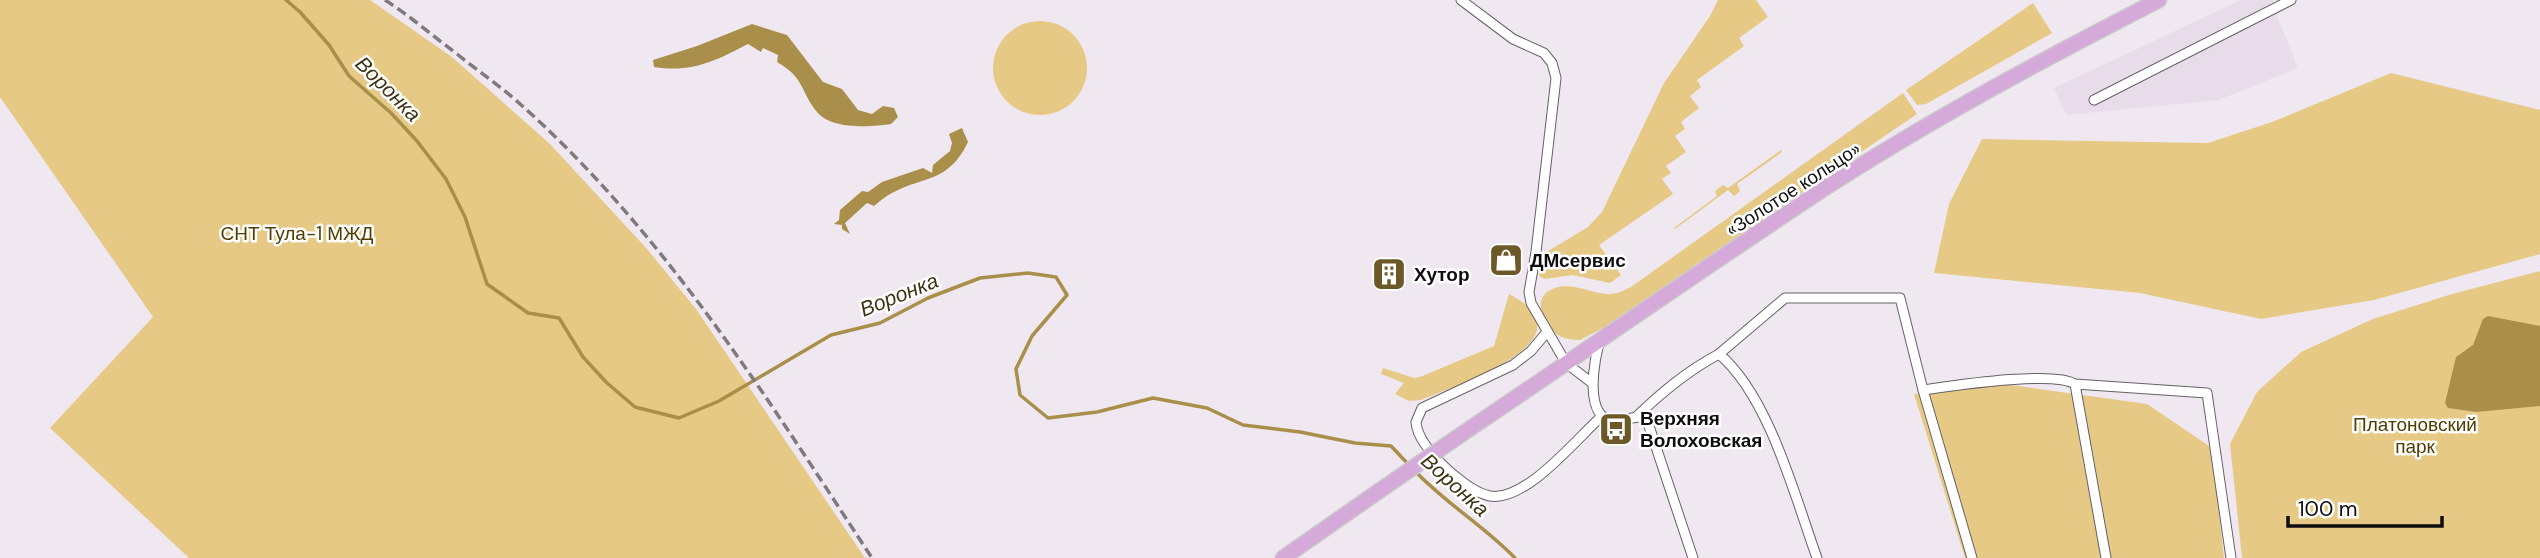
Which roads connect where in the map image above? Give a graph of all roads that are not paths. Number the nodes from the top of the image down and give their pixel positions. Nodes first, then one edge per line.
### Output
1 (1461, 0) edge
2 (2159, 0) edge
3 (2291, 0) edge
4 (2094, 100) dead end
5 (1548, 331) junction
6 (1600, 340) junction
7 (1719, 354) junction
8 (1566, 363) junction
9 (1592, 383) junction
10 (2075, 384) junction
11 (1923, 390) junction
12 (1602, 415) junction
13 (1636, 416) junction
14 (1283, 558) edge
15 (1693, 558) edge
16 (1817, 558) edge
17 (1972, 558) edge
18 (2106, 558) edge
19 (2231, 558) edge

1 - 5 street
2 - 6 main road, «Золотое кольцо»
3 - 4 street
5 - 8 street
5 - 12 street
6 - 8 main road, «Золотое кольцо»
6 - 9 street
7 - 11 street
7 - 13 street
7 - 16 street
8 - 9 street
8 - 14 main road, «Золотое кольцо», bridge
9 - 12 street
10 - 11 street
10 - 18 street
10 - 19 street
11 - 17 street
12 - 13 street
13 - 15 street

